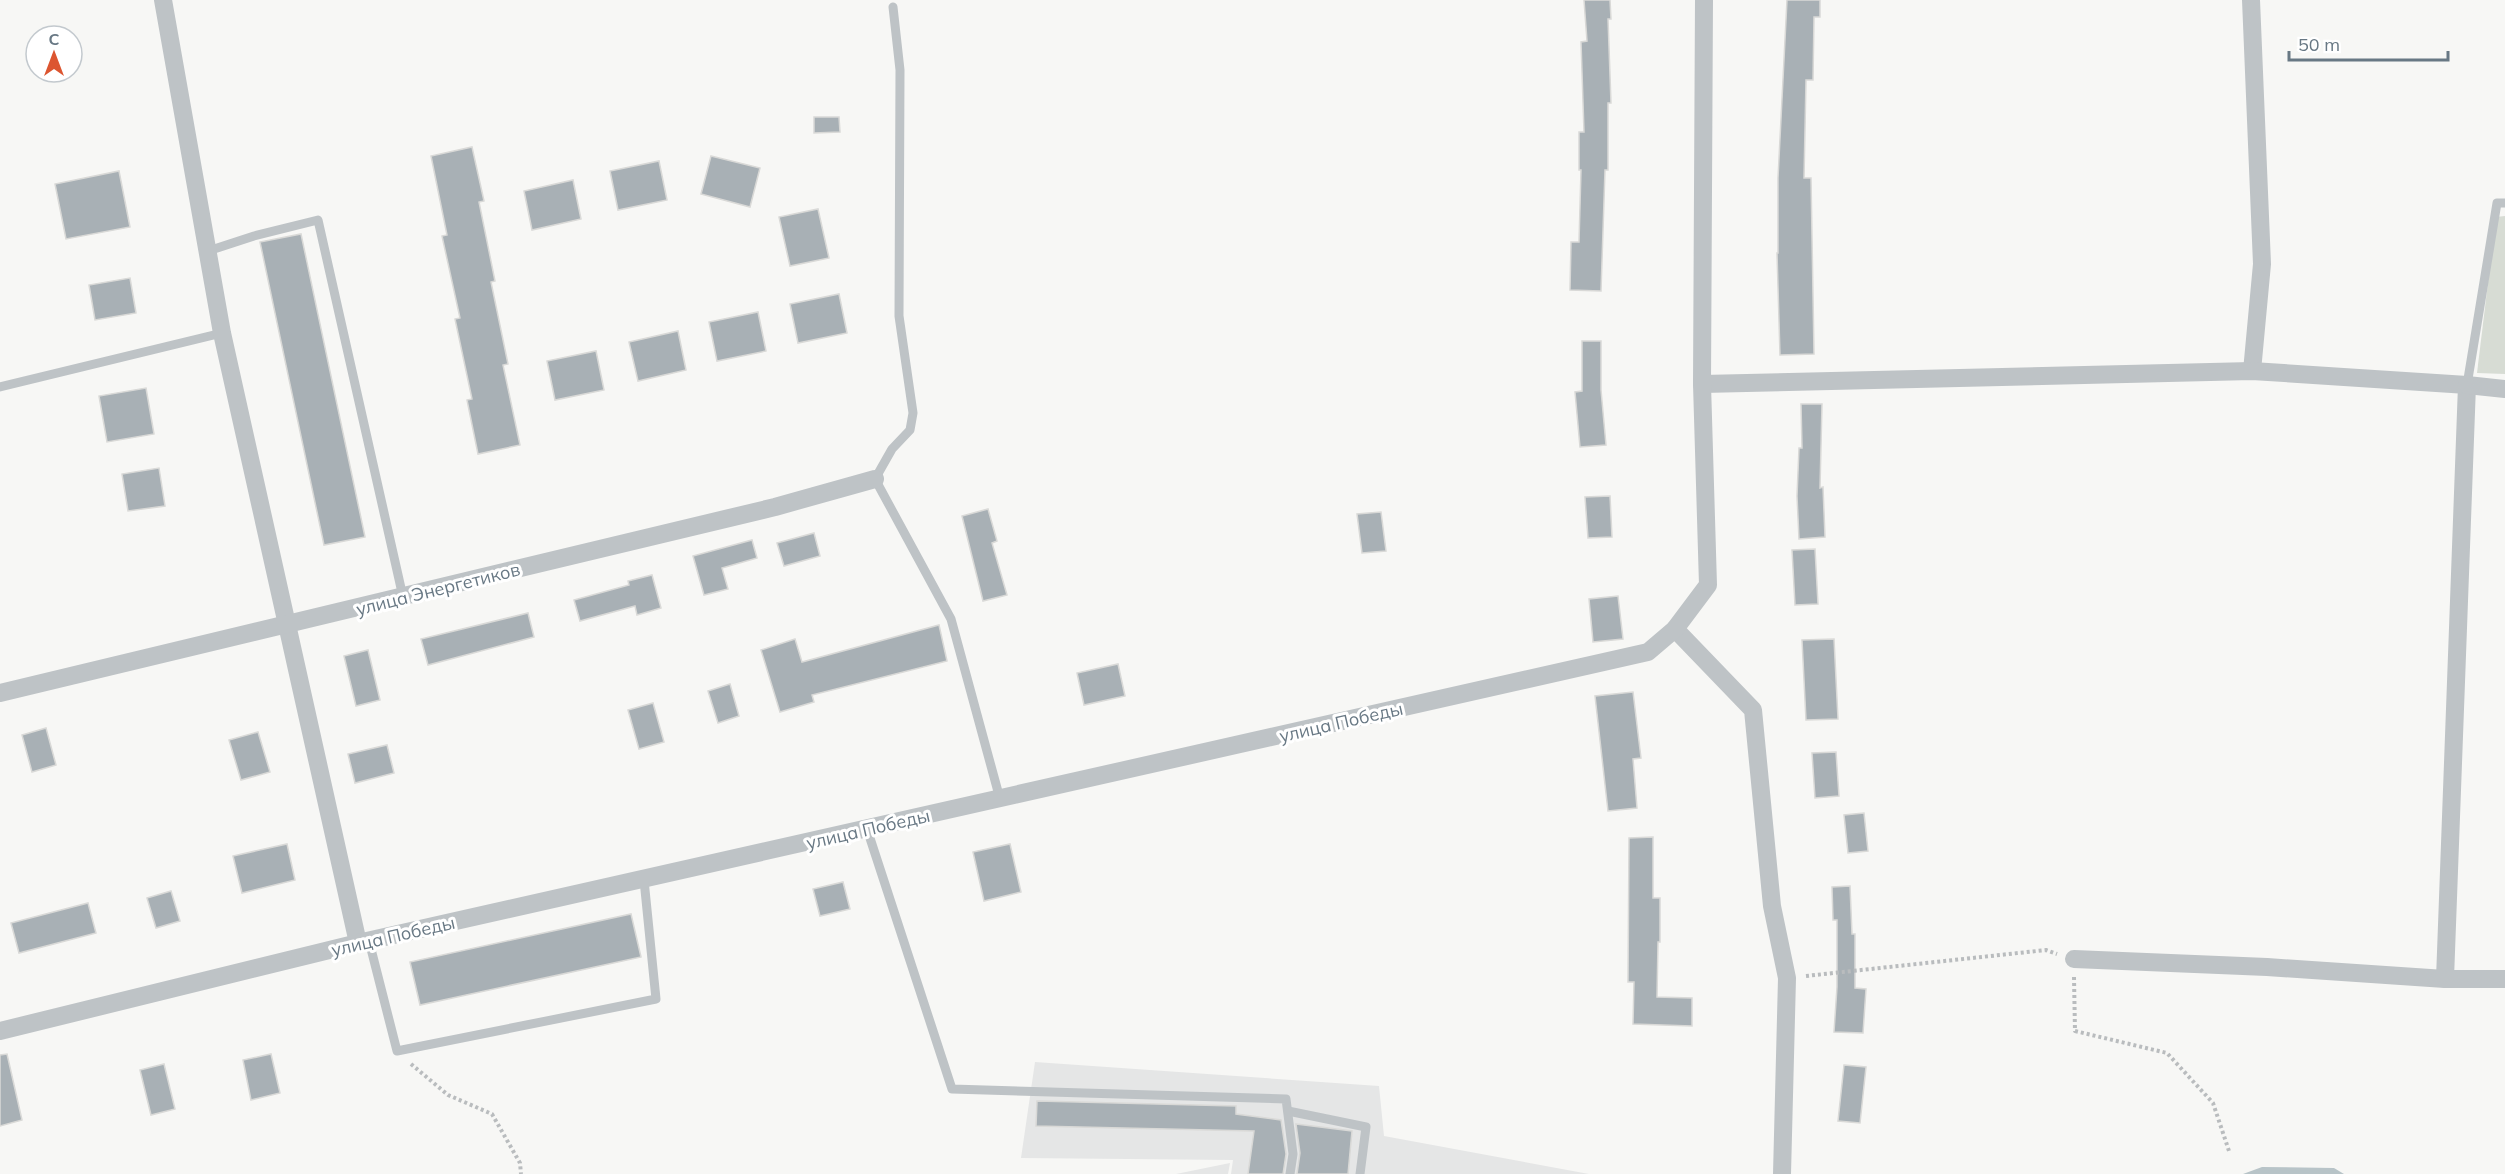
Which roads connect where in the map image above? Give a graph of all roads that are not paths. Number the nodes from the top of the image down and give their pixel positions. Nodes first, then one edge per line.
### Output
1 (163, 0) edge
2 (1704, 0) edge
3 (2250, 0) edge
4 (893, 7) dead end
5 (2505, 203) edge
6 (208, 251) junction
7 (222, 333) junction
8 (2252, 372) junction
9 (1702, 384) junction
10 (2467, 385) junction
11 (0, 387) edge
12 (2505, 389) edge
13 (875, 479) junction
14 (403, 597) junction
15 (288, 625) junction
16 (1675, 629) junction
17 (0, 693) edge
18 (1000, 799) junction
19 (867, 829) junction
20 (644, 880) junction
21 (364, 942) junction
22 (2074, 959) road end
23 (2445, 979) junction
24 (2505, 979) edge
25 (0, 1031) edge
26 (1288, 1111) junction
27 (1290, 1174) edge
28 (1360, 1174) edge
29 (1782, 1174) edge

1 - 6 street
2 - 9 street
3 - 8 street
4 - 13 lane
5 - 10 lane
6 - 7 street
6 - 14 lane
7 - 11 lane
7 - 15 street
8 - 9 street
8 - 10 street
9 - 16 street, улица Победы
10 - 12 street
10 - 23 street
13 - 14 street, улица Энергетиков
13 - 18 lane
14 - 15 street, улица Энергетиков
15 - 17 street, улица Энергетиков
15 - 21 street
16 - 18 street, улица Победы
16 - 29 street
18 - 19 street, улица Победы
19 - 20 street, улица Победы
19 - 26 lane
20 - 21 street, улица Победы
20 - 21 lane
21 - 25 street, улица Победы
22 - 23 street
23 - 24 street
26 - 27 lane
26 - 28 lane

